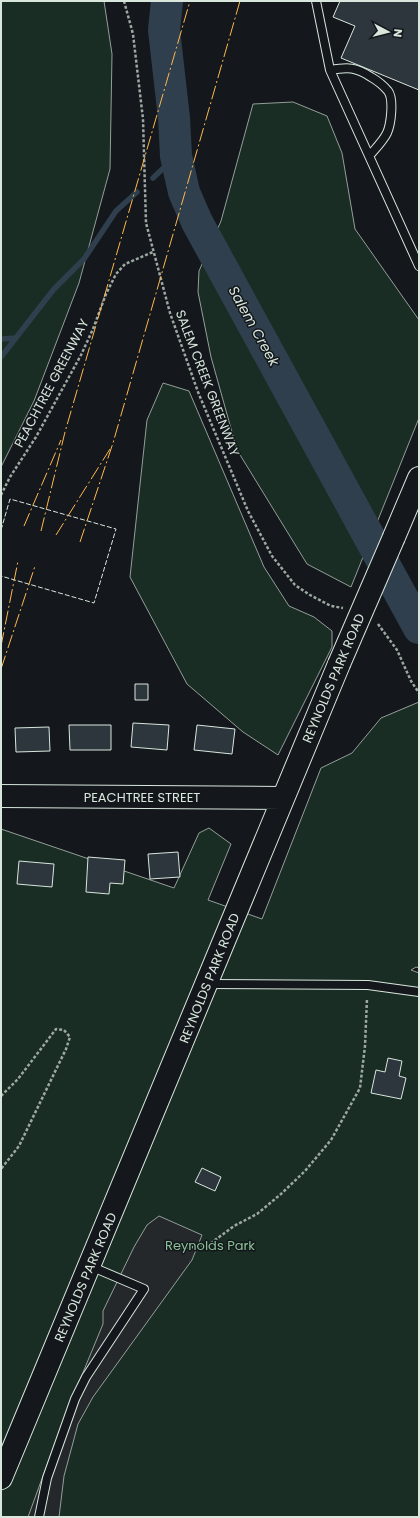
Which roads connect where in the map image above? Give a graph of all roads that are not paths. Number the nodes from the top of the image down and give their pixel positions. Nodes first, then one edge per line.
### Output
1 (316, 1) edge
2 (330, 70) junction
3 (370, 155) junction
4 (419, 266) edge
5 (419, 478) edge
6 (1, 796) edge
7 (282, 798) junction
8 (207, 984) junction
9 (419, 992) edge
10 (90, 1266) junction
11 (1, 1478) edge
12 (39, 1517) edge

1 - 2 lane
2 - 3 lane
2 - 3 lane
3 - 4 lane
5 - 7 main road, REYNOLDS PARK ROAD, bridge
6 - 7 main road, PEACHTREE STREET
7 - 8 main road, REYNOLDS PARK ROAD
8 - 9 lane
8 - 10 main road, REYNOLDS PARK ROAD
10 - 11 main road, REYNOLDS PARK ROAD
10 - 12 lane

